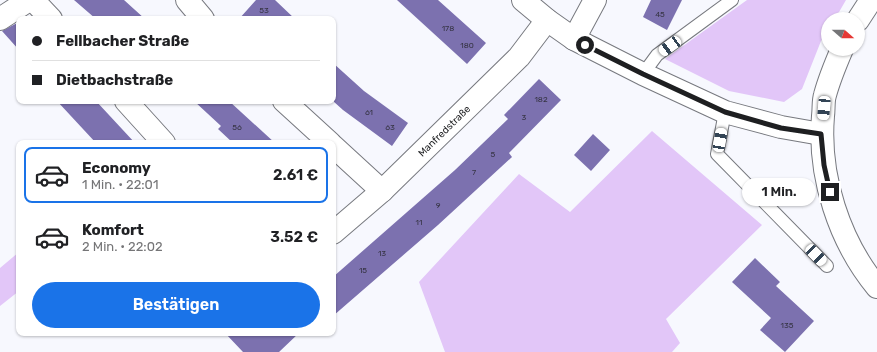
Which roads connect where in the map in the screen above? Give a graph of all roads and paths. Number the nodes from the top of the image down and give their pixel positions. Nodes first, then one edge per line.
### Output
1 (29, 0) edge
2 (33, 0) edge
3 (186, 0) edge
4 (523, 0) edge
5 (595, 0) edge
6 (732, 0) edge
7 (871, 0) edge
8 (863, 12) edge
9 (48, 16) edge
10 (200, 16) edge
11 (0, 19) edge
12 (547, 20) junction
13 (574, 39) junction
14 (839, 56) edge
15 (643, 74) junction
16 (129, 104) edge
17 (287, 104) edge
18 (725, 112) junction
19 (821, 134) junction
20 (161, 140) edge
21 (327, 140) edge
22 (336, 149) edge
23 (382, 191) junction
24 (336, 230) edge
25 (826, 266) dead end
26 (876, 286) edge

1 - 11 street
2 - 9 street
3 - 10 street
4 - 12 street
5 - 13 street
6 - 15 lane
7 - 8 street
12 - 13 street
12 - 23 street, Manfredstraße
13 - 15 street
14 - 19 street
15 - 18 street
16 - 20 street
17 - 21 street
18 - 19 street
18 - 25 lane
19 - 26 street
22 - 23 street
23 - 24 street, Manfredstraße

